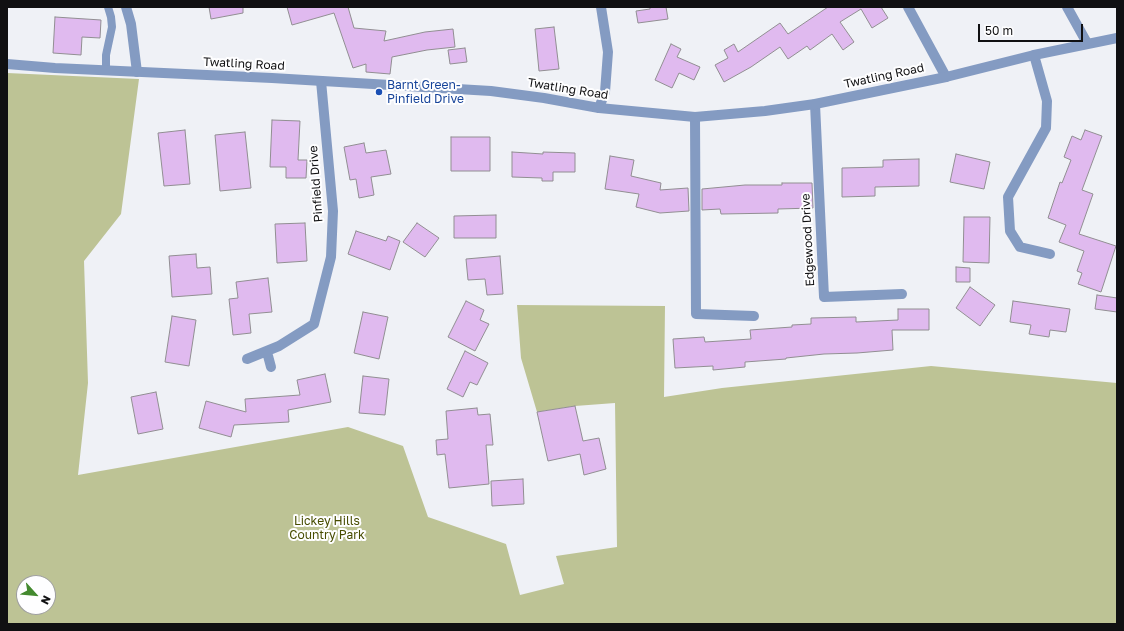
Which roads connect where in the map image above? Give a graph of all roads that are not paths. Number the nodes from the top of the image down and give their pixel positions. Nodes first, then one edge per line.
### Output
1 (108, 7) edge
2 (126, 7) edge
3 (601, 7) edge
4 (908, 7) edge
5 (1067, 7) edge
6 (1117, 38) edge
7 (1087, 44) junction
8 (1034, 55) junction
9 (7, 64) edge
10 (106, 70) junction
11 (137, 72) junction
12 (946, 77) junction
13 (321, 81) junction
14 (815, 104) junction
15 (599, 108) junction
16 (695, 117) junction
17 (1050, 254) dead end
18 (902, 294) dead end
19 (754, 316) dead end
20 (267, 352) junction
21 (247, 359) dead end
22 (271, 367) dead end

1 - 10 lane
2 - 11 street
3 - 15 street
4 - 12 street
5 - 7 street
6 - 7 street, Twatling Road
7 - 8 street, Twatling Road
8 - 12 street, Twatling Road
8 - 17 street
9 - 10 street, Twatling Road
10 - 11 street, Twatling Road
11 - 13 street, Twatling Road
12 - 14 street, Twatling Road
13 - 15 street, Twatling Road
13 - 20 street, Pinfield Drive
14 - 16 street, Twatling Road
14 - 18 street, Edgewood Drive
15 - 16 street, Twatling Road
16 - 19 street
20 - 21 street, Pinfield Drive
20 - 22 street

